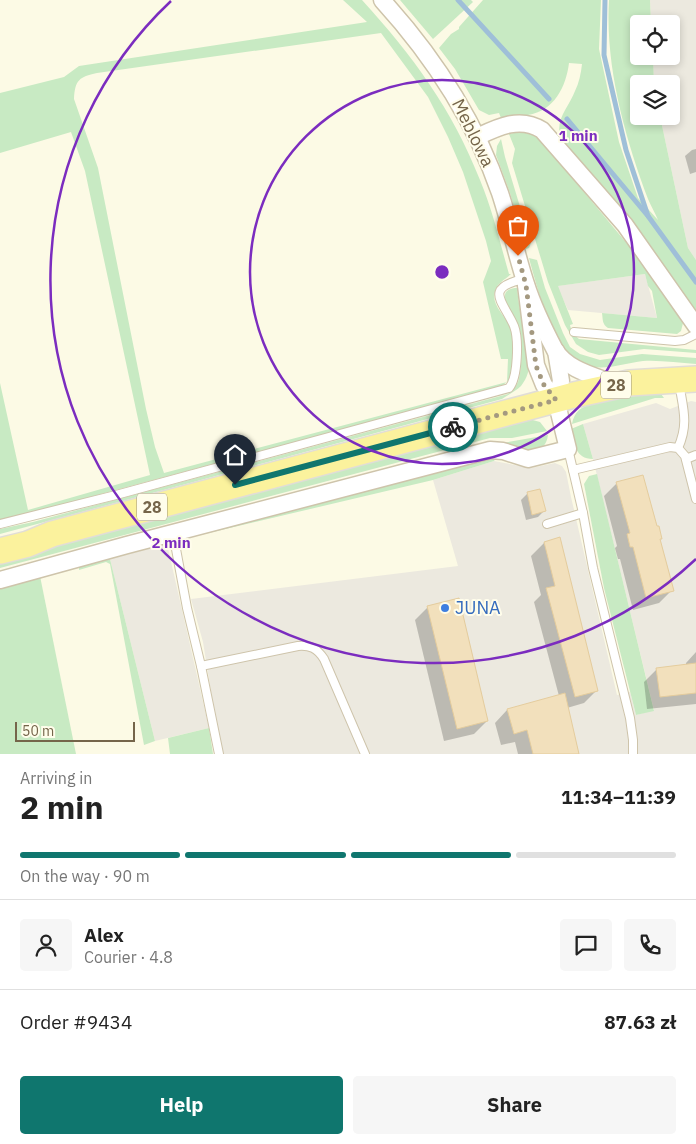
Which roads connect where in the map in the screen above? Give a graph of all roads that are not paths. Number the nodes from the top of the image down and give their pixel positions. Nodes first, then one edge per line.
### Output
1 (382, 0) edge
2 (477, 136) junction
3 (525, 282) junction
4 (696, 326) edge
5 (574, 332) dead end
6 (696, 334) edge
7 (555, 350) junction
8 (687, 379) edge
9 (618, 385) junction
10 (556, 400) junction
11 (678, 448) junction
12 (568, 449) junction
13 (696, 455) edge
14 (686, 458) junction
15 (573, 470) junction
16 (696, 499) edge
17 (583, 513) junction
18 (0, 524) edge
19 (546, 524) dead end
20 (173, 533) junction
21 (52, 534) junction
22 (0, 542) edge
23 (0, 552) edge
24 (0, 580) edge
25 (201, 666) junction
26 (219, 754) edge
27 (365, 754) edge
28 (633, 754) edge

1 - 2 street, Meblowa
2 - 3 street, Meblowa
2 - 4 street
3 - 7 street, Meblowa
3 - 10 street, Meblowa
3 - 18 lane
5 - 6 lane
7 - 9 street, Meblowa
7 - 10 street, Meblowa
8 - 9 main road, 28
8 - 11 lane
9 - 10 main road, 28
10 - 12 street
10 - 21 main road, 28
11 - 14 lane
11 - 15 lane
12 - 15 lane
12 - 20 street
13 - 14 lane
14 - 16 lane
15 - 17 lane
17 - 19 lane
17 - 28 lane
20 - 24 street
20 - 25 lane
21 - 22 main road, 28
21 - 23 main road, 28
25 - 26 lane
25 - 27 lane

